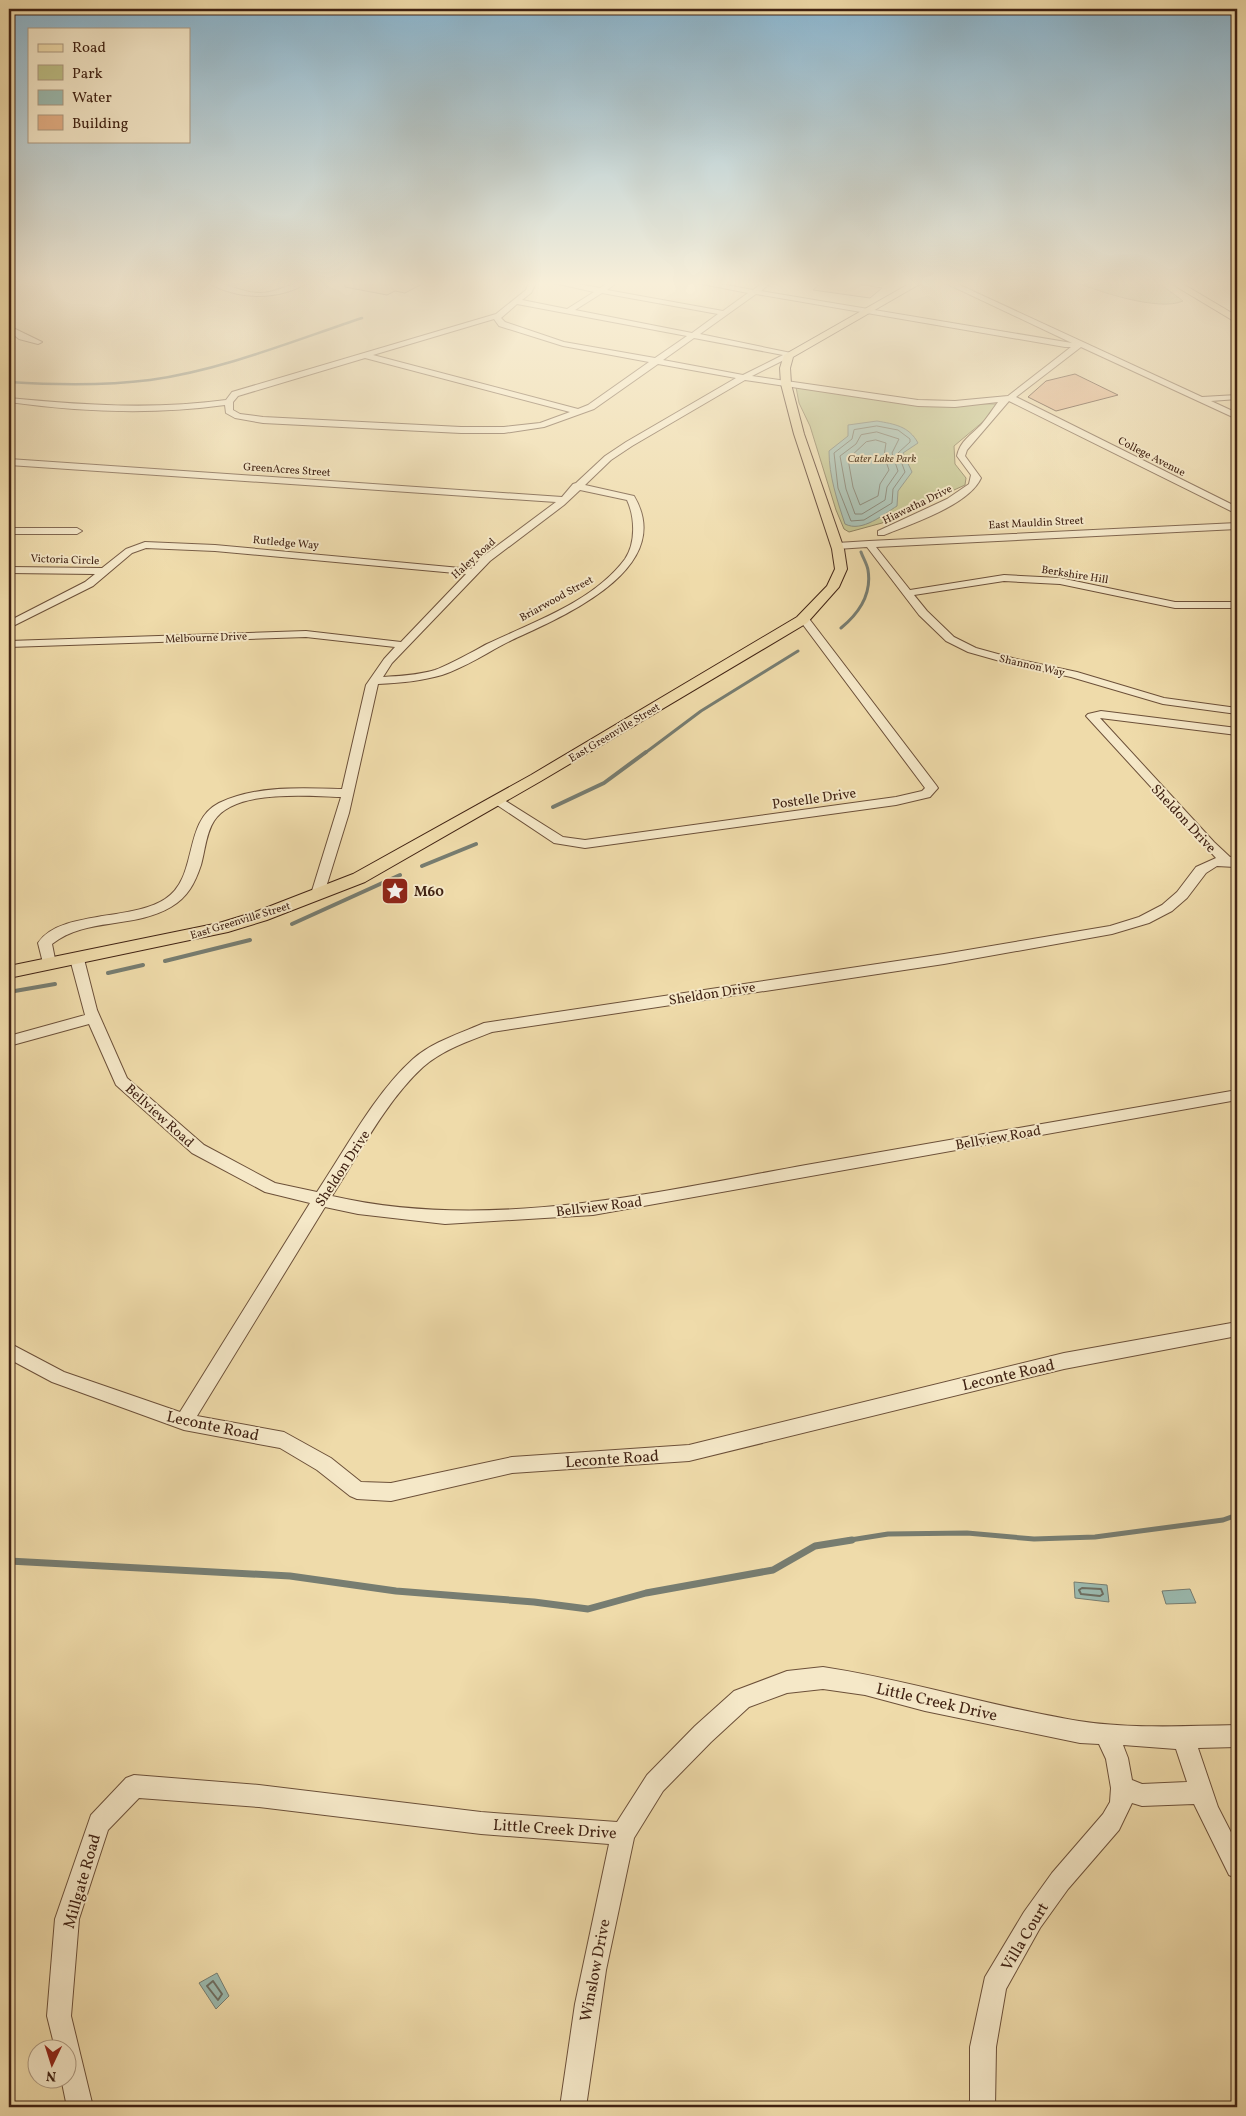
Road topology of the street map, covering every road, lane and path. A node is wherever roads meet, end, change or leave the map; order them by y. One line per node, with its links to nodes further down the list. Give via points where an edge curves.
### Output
1 (284, 380): 14 (street, via 235,394)
2 (456, 380): 15 (street)
3 (630, 380): 15 (street)
4 (739, 380): 18 (street, Haley Road, via 629,444)
5 (760, 380): 9 (street, College Avenue)
6 (786, 380): 9 (main road, East Greenville Street)
7 (1032, 380): 11 (street, Hiawatha Drive)
8 (1155, 380): 13 (street)
9 (786, 384): 11 (street, College Avenue, via 918,403 955,404); 26 (main road, East Greenville Street, via 799,434)
10 (1237, 397): 13 (street)
11 (1006, 399): 20 (street, College Avenue, via 1036,409); 24 (street, Hiawatha Drive, via 962,449 961,456 976,477 970,489 954,500)
12 (9, 400): 14 (street, via 140,408 208,406)
13 (1200, 400): 16 (street)
14 (229, 402): 15 (street, via 229,411 250,418 461,430 504,430 541,425)
15 (580, 412)
16 (1237, 416)
17 (9, 462): 19 (street, GreenAcres Street)
18 (576, 486): 19 (street, Haley Road); 36 (street, Briarwood Street, via 631,498 636,507 636,548 607,583 568,608 441,671 400,680)
19 (563, 500): 29 (street, Haley Road, via 486,559)
20 (1237, 512)
21 (1237, 526): 25 (street, East Mauldin Street)
22 (9, 531): 23 (street)
23 (77, 532)
24 (882, 533)
25 (869, 544): 26 (street, East Mauldin Street); 30 (street, Shannon Way)
26 (837, 546): 32 (main road, East Greenville Street, via 841,569 833,587)
27 (9, 570): 28 (street, Victoria Circle)
28 (104, 571): 29 (street, Rutledge Way, via 128,551 145,545 168,544); 33 (street, Victoria Circle, via 89,584)
29 (474, 572): 35 (street, Haley Road)
30 (909, 593): 31 (street, Berkshire Hill, via 1004,578 1060,581 1175,606); 37 (street, Shannon Way, via 923,613 950,640 972,650 1073,674 1163,701)
31 (1237, 605)
32 (804, 618): 40 (main road, East Greenville Street); 40 (street, Postelle Drive, via 932,788 926,794 896,801 585,844 559,840)
33 (9, 625)
34 (9, 644): 35 (street, Melbourne Drive, via 290,634)
35 (402, 645): 36 (street, Haley Road)
36 (375, 681): 39 (street, Haley Road)
37 (1237, 711)
38 (1237, 731): 41 (street, Sheldon Drive, via 1100,714 1093,718)
39 (348, 793): 43 (street, Haley Road); 45 (street, via 252,795 220,808 209,819 184,893 144,915 69,928 52,936 45,943)
40 (497, 801): 43 (main road, East Greenville Street, via 359,878)
41 (1231, 860): 42 (street); 50 (street, Sheldon Drive, via 1214,862 1201,870 1182,895 1167,908 1144,920 1112,930 944,959 489,1027 453,1042 419,1062 393,1090)
42 (1237, 870)
43 (318, 894): 44 (main road, East Greenville Street, via 222,928)
44 (76, 959): 45 (main road, East Greenville Street); 47 (street, Bellview Road)
45 (49, 964): 46 (main road, East Greenville Street)
46 (9, 972)
47 (94, 1018): 48 (street); 50 (street, Bellview Road, via 121,1080 198,1149 272,1188)
48 (9, 1041)
49 (1237, 1095): 50 (street, Bellview Road, via 593,1209 445,1218 358,1208)
50 (322, 1199): 53 (street, Sheldon Drive)
51 (1237, 1329): 53 (street, Leconte Road, via 1064,1361 689,1453 512,1465 391,1492 357,1490 324,1464 284,1440)
52 (9, 1350): 53 (street, Leconte Road, via 58,1377)
53 (184, 1422)
54 (1106, 1735): 56 (street, Little Creek Drive); 58 (street, Villa Court, via 1117,1758); 60 (street, Little Creek Drive, via 925,1700 864,1684 823,1678 787,1682 742,1699 703,1734 655,1783)
55 (1237, 1736): 56 (street, Little Creek Drive)
56 (1183, 1738): 59 (street)
57 (134, 1786): 60 (street, Little Creek Drive, via 259,1796 481,1823); 62 (street, Millgate Road, via 99,1822 67,1920 59,2016)
58 (1122, 1788): 59 (street, via 1142,1795); 66 (street, Villa Court, via 1121,1804 1111,1822 1060,1880 1037,1912 994,1986 983,2048)
59 (1201, 1792): 61 (street)
60 (623, 1834): 65 (street, Winslow Drive, via 581,2034)
61 (1237, 1867)
62 (64, 2038)
63 (76, 2088): 64 (street)
64 (80, 2107)
65 (573, 2107)
66 (983, 2107)

